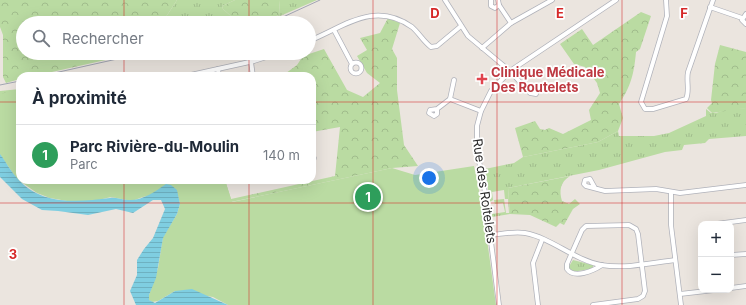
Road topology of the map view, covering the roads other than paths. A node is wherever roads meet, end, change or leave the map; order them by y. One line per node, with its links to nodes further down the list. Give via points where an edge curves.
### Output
1 (445, 0): 13 (street)
2 (491, 0): 8 (street, via 492,7 497,8)
3 (498, 0): 8 (street)
4 (552, 0): 11 (street)
5 (616, 0): 21 (street, Rue des Roitelets)
6 (666, 0): 9 (street, via 667,16 641,102 645,109 686,99 688,72)
7 (712, 0): 9 (street)
8 (499, 5): 11 (street)
9 (710, 7): 10 (street)
10 (744, 16): 12 (street, via 743,21)
11 (511, 23): 16 (street)
12 (746, 24)
13 (461, 26): 14 (street, via 437,46 431,47 411,26 382,14 356,17); 16 (street)
14 (334, 30): 15 (street); 19 (street)
15 (316, 38)
16 (482, 48): 21 (street)
17 (257, 60): 18 (street)
18 (251, 62): 20 (street); 24 (street)
19 (352, 64)
20 (218, 69): 22 (street); 23 (street)
21 (510, 71): 26 (street, via 530,94); 29 (street, Rue des Roitelets, via 490,90)
22 (204, 72)
23 (218, 72)
24 (252, 72)
25 (454, 80): 27 (street)
26 (536, 94)
27 (450, 99): 28 (street); 29 (street)
28 (437, 109)
29 (481, 111): 35 (street, Rue des Roitelets, via 477,126 477,151)
30 (746, 185): 32 (street)
31 (596, 188): 32 (street, via 608,192 656,188)
32 (671, 192): 40 (street, via 670,215)
33 (746, 220): 34 (street)
34 (734, 222)
35 (491, 235): 36 (street, via 521,232); 47 (street, Rue des Roitelets)
36 (542, 240): 37 (street); 48 (street, via 533,263)
37 (570, 254): 41 (street, via 586,226 629,225 637,231); 42 (street); 42 (street, via 566,267 571,274 591,271)
38 (746, 254): 39 (street)
39 (734, 255)
40 (675, 260): 41 (street); 46 (street)
41 (641, 264): 42 (street); 49 (street, via 645,291 641,298)
42 (602, 265)
43 (746, 286): 44 (street)
44 (734, 288)
45 (698, 292): 46 (street)
46 (680, 294): 50 (street)
47 (499, 305)
48 (538, 305)
49 (593, 305)
50 (681, 305)

